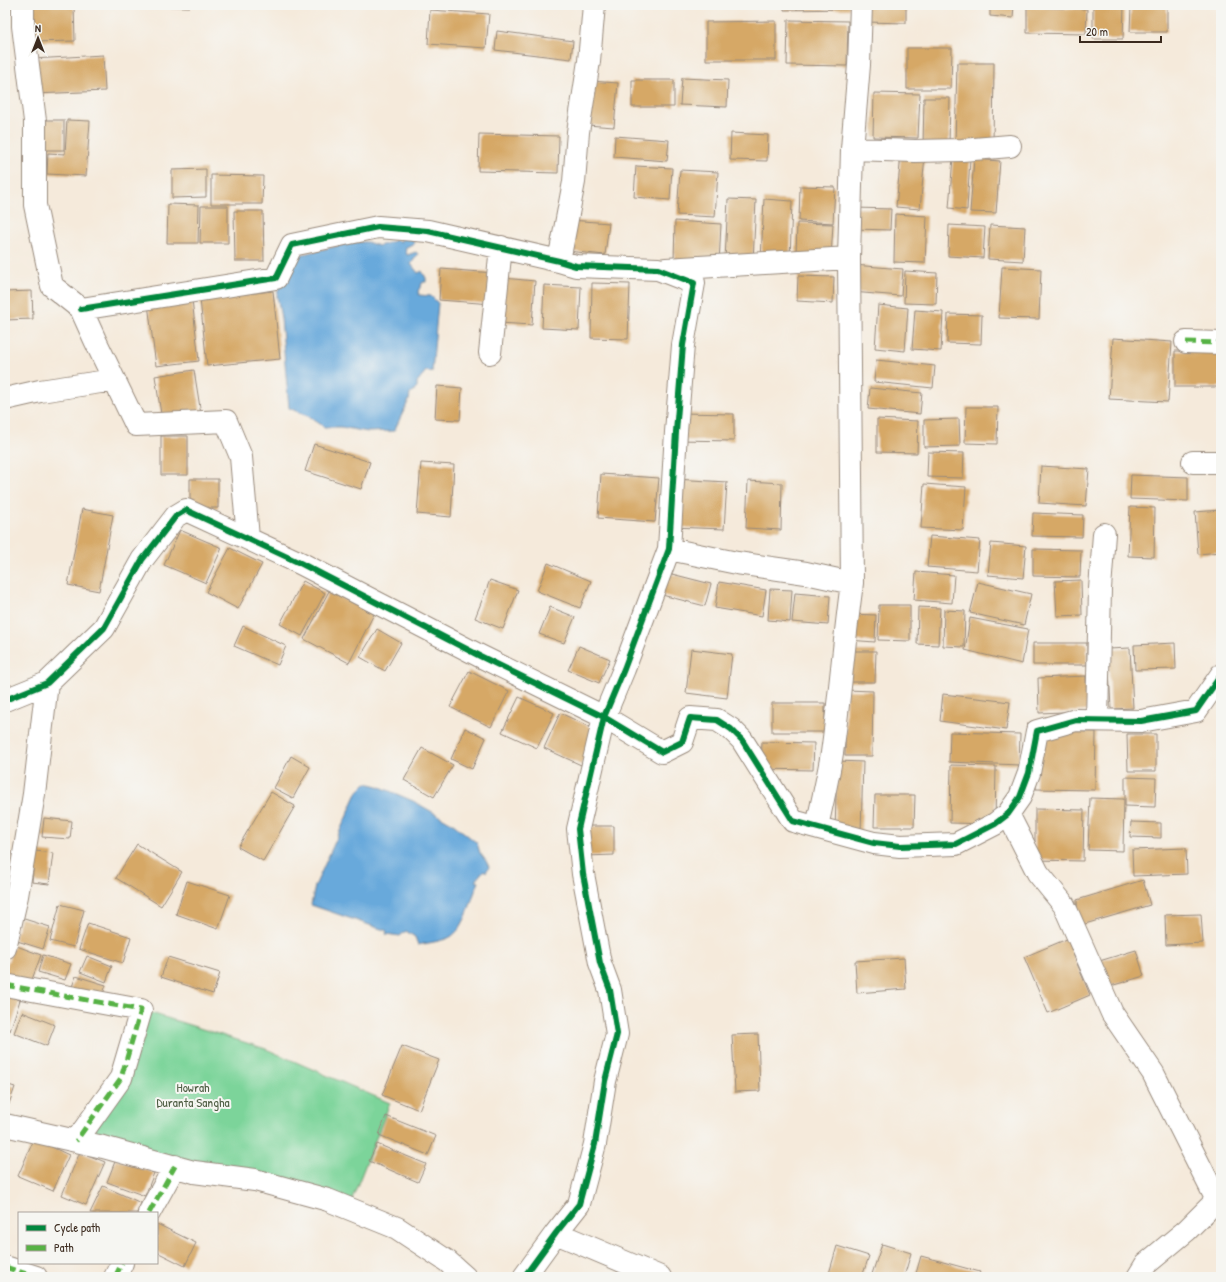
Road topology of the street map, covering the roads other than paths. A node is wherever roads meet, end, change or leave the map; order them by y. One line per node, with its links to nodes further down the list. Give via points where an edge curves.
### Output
1 (23, 5): 10 (street, via 23,26 36,121 36,205 52,286)
2 (594, 5): 8 (street, via 574,182)
3 (861, 5): 5 (street)
4 (1010, 146): 5 (street, via 962,150)
5 (852, 149): 7 (street)
6 (502, 248): 8 (street); 10 (street, via 428,231 378,227 292,245 276,278); 13 (street)
7 (849, 258): 9 (street); 21 (street)
8 (559, 260): 9 (street, via 576,266)
9 (658, 269): 20 (street, via 694,282 683,345)
10 (81, 309): 14 (street)
11 (1186, 342): 12 (street)
12 (1221, 343)
13 (490, 353)
14 (114, 380): 15 (street); 19 (street, via 136,425 226,421 241,457)
15 (5, 399)
16 (1193, 462): 17 (street)
17 (1221, 462)
18 (1104, 534): 26 (street)
19 (248, 538): 23 (street, via 186,510 176,516 142,560 104,628); 25 (street)
20 (669, 549): 21 (street); 25 (street)
21 (852, 583): 28 (street, via 844,634 832,754)
22 (1221, 675): 26 (street, via 1196,711 1141,721)
23 (47, 683): 24 (street); 29 (street, via 34,794 17,896)
24 (5, 700)
25 (604, 717): 28 (street, via 662,752 682,742 690,718 717,720 742,740 793,821); 36 (street, via 578,829 583,874 600,963 610,990 616,1034 595,1144 579,1204)
26 (1097, 720): 27 (street, via 1076,720 1037,731 1029,773 1020,797)
27 (1008, 814): 28 (street, via 995,824 956,844 900,846 874,843); 34 (street, via 1038,873 1064,905 1112,1013 1153,1073)
28 (817, 827)
29 (5, 948)
30 (5, 985): 32 (street, via 141,1010 121,1078)
31 (5, 1124): 32 (street)
32 (76, 1141): 33 (street)
33 (175, 1166): 35 (street); 41 (street, via 194,1172 255,1180 328,1200 397,1228 447,1261)
34 (1219, 1198): 44 (street, via 1187,1230 1146,1264)
35 (150, 1212)
36 (556, 1233): 42 (street); 43 (street)
37 (122, 1264): 40 (street)
38 (5, 1267): 39 (street)
39 (36, 1277)
40 (115, 1277)
41 (465, 1277)
42 (524, 1277)
43 (660, 1277)
44 (1138, 1277)

